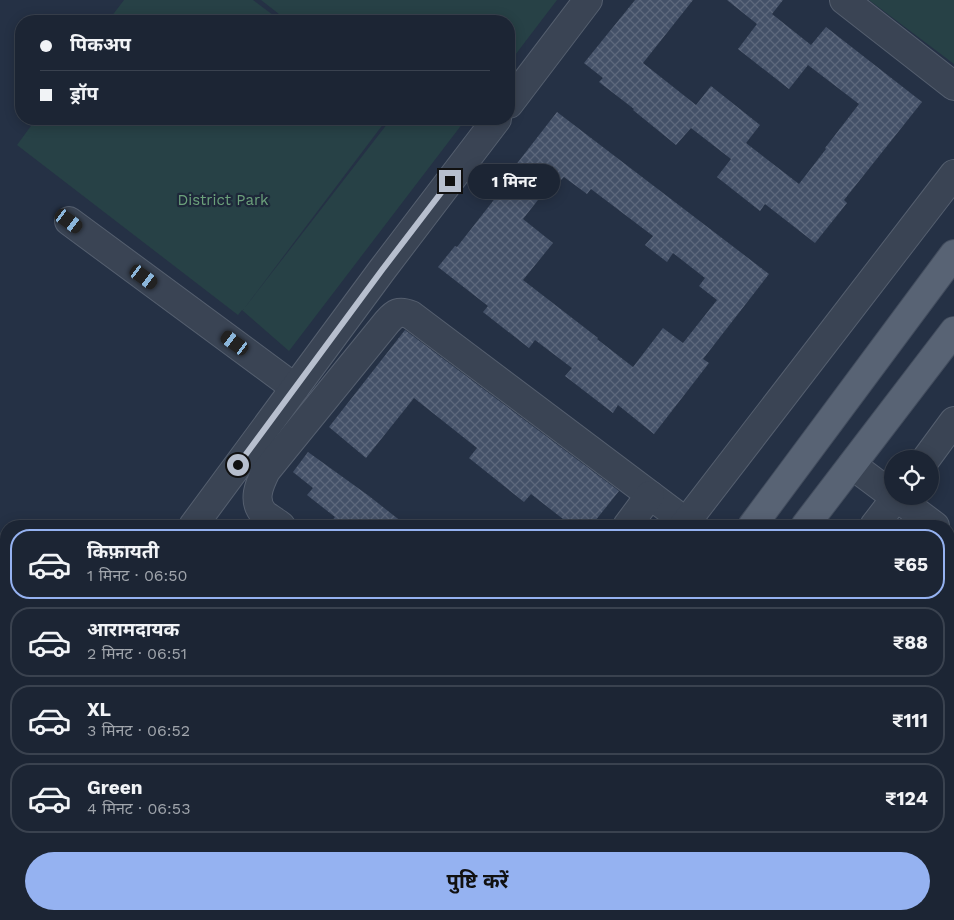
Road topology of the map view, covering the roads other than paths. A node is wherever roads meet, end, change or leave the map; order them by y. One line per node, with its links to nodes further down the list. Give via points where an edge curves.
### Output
1 (588, 0): 4 (street)
2 (844, 0): 3 (street)
3 (954, 86)
4 (515, 96)
5 (492, 125): 10 (street)
6 (954, 174): 22 (street)
7 (69, 221): 10 (street)
8 (954, 254): 23 (main road)
9 (954, 332): 13 (main road)
10 (295, 388): 18 (street)
11 (954, 421): 12 (street)
12 (933, 450)
13 (852, 465): 14 (street); 24 (main road)
14 (884, 488)
15 (650, 495): 19 (street, via 404,312 394,314 386,322 266,471 257,492 258,505); 20 (street); 21 (street)
16 (889, 505): 25 (street)
17 (907, 505): 26 (street)
18 (197, 520)
19 (272, 520)
20 (631, 520)
21 (680, 520)
22 (688, 520)
23 (756, 520)
24 (810, 520)
25 (878, 520)
26 (926, 520)

